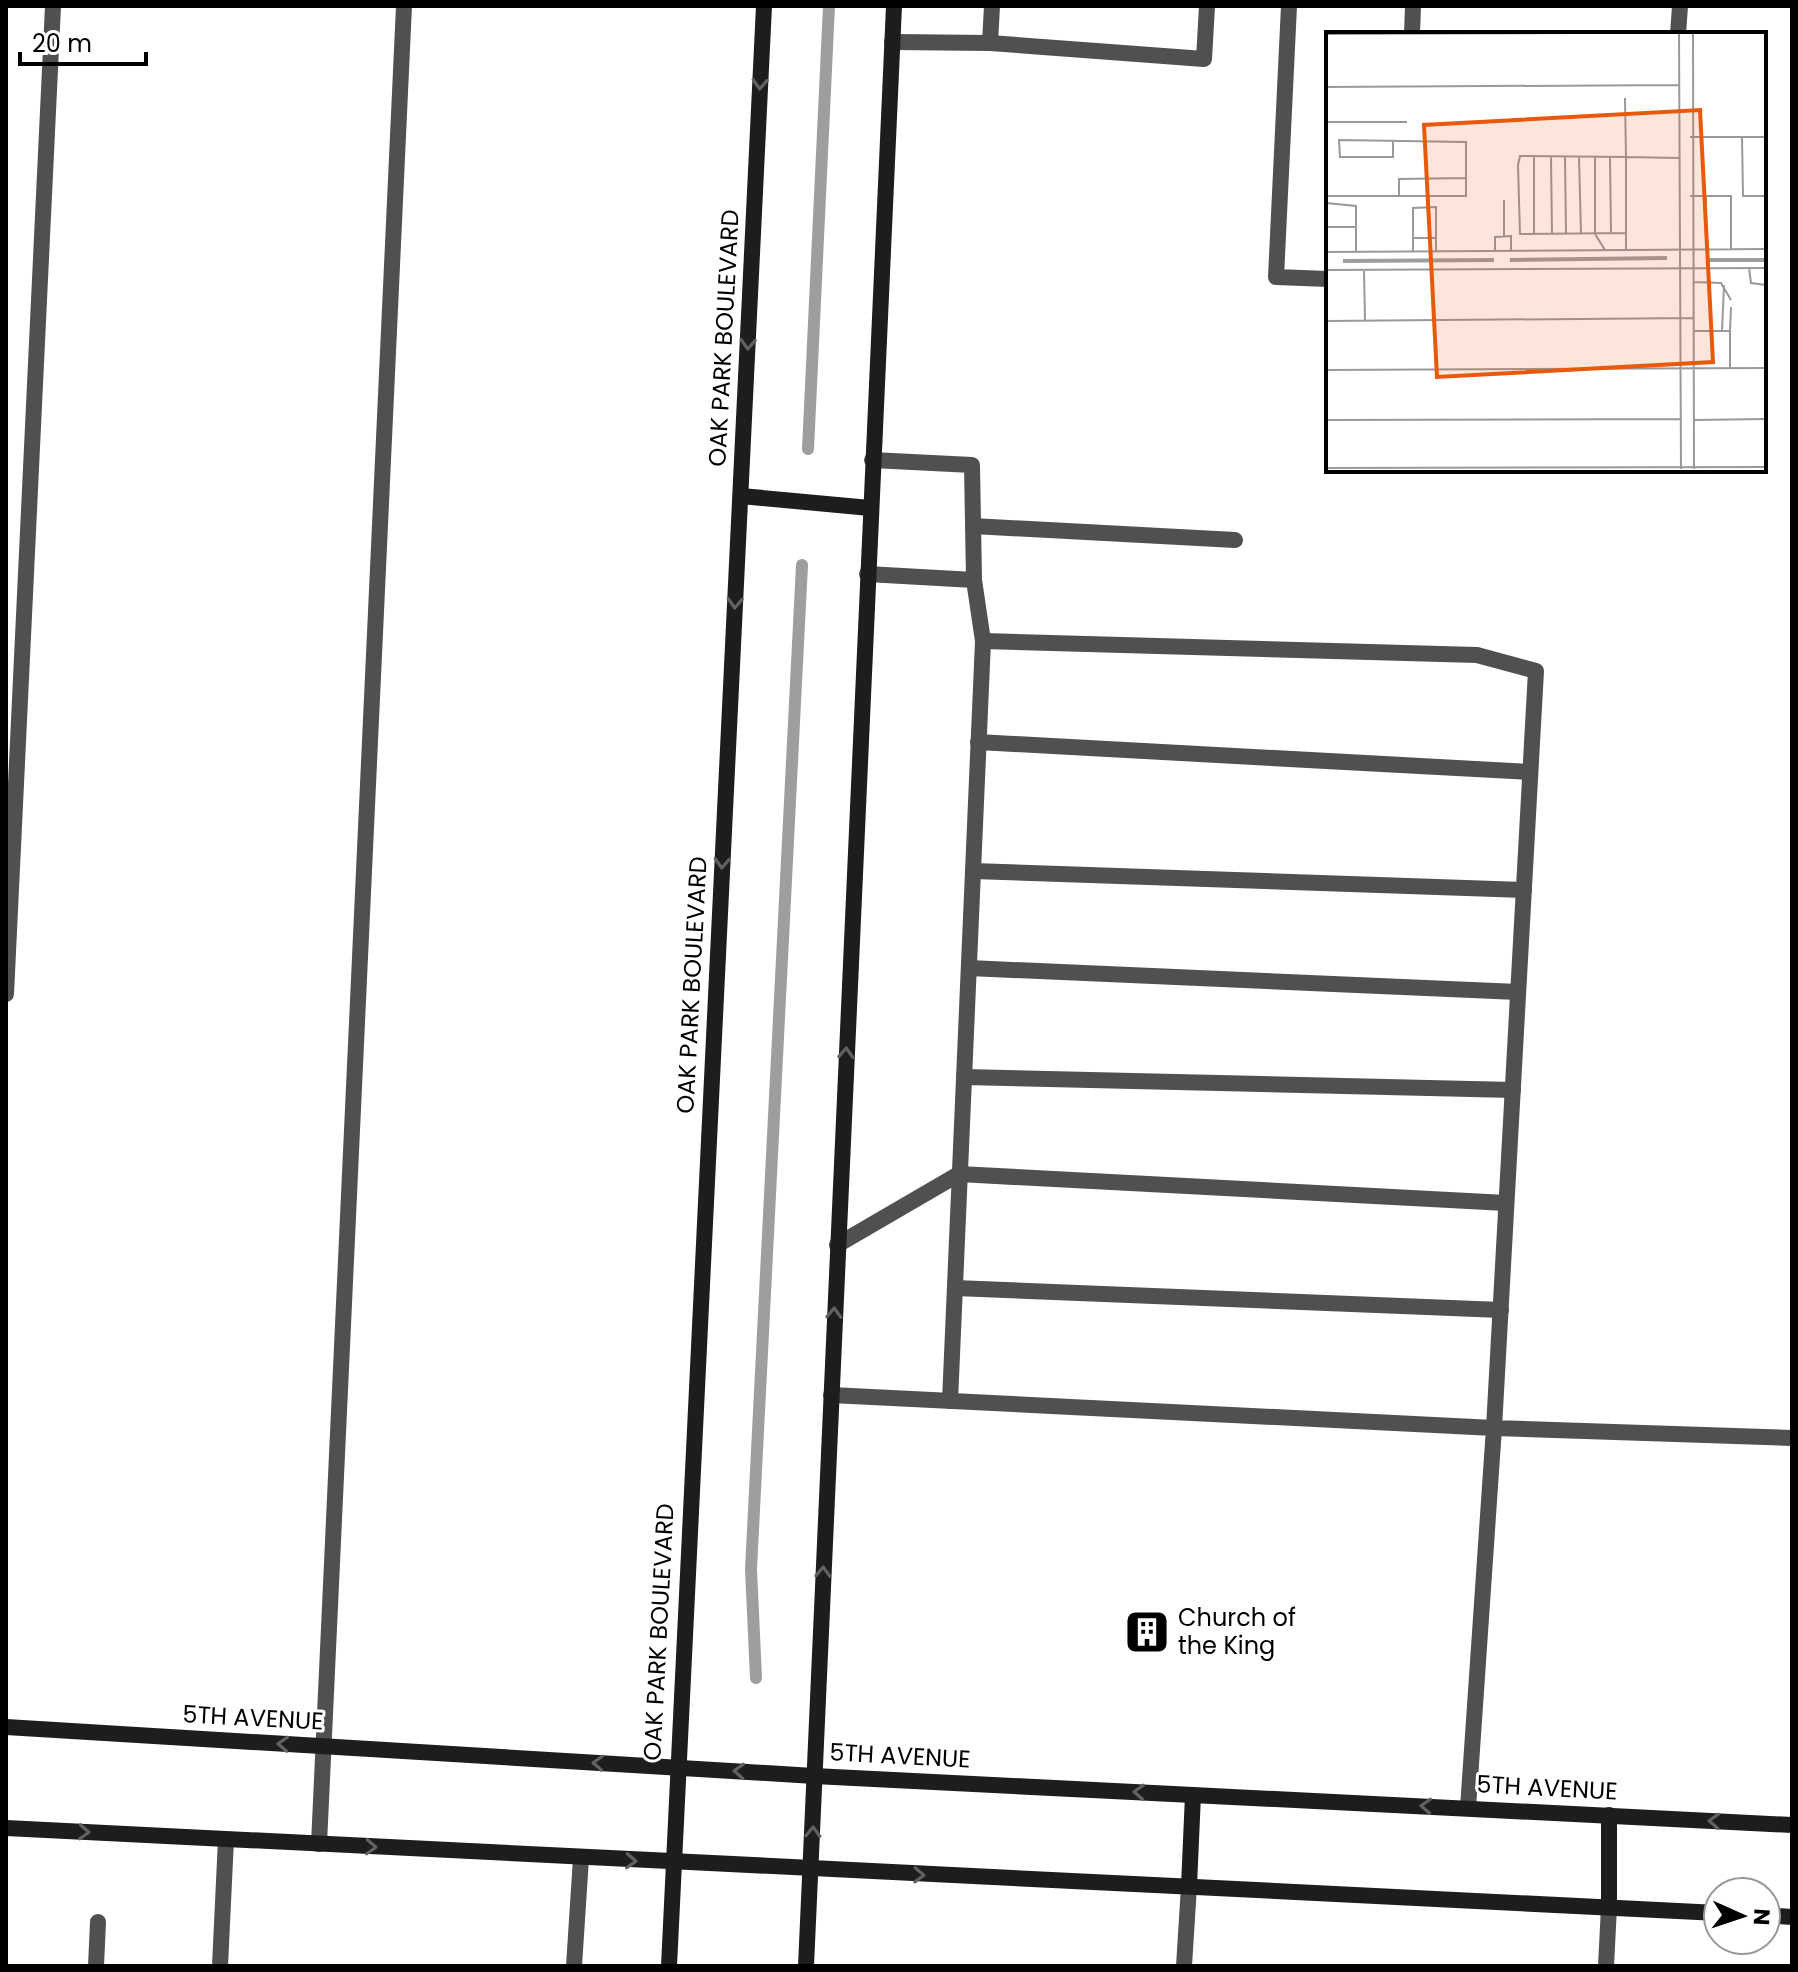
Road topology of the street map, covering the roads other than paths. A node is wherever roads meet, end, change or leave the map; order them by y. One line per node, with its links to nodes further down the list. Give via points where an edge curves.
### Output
1 (53, 6): 29 (street)
2 (404, 6): 42 (street)
3 (764, 6): 16 (street, OAK PARK BOULEVARD, one-way to 16)
4 (894, 6): 12 (street)
5 (992, 6): 13 (street)
6 (1207, 6): 13 (street, via 1204,59)
7 (1289, 6): 14 (street, via 1276,277)
8 (1413, 6): 10 (street)
9 (1680, 6): 11 (street)
10 (1412, 32)
11 (1678, 32)
12 (892, 42): 13 (street); 15 (street)
13 (990, 43)
14 (1326, 279)
15 (872, 460): 17 (street); 18 (street, via 972,465)
16 (741, 496): 17 (street); 43 (street, OAK PARK BOULEVARD, one-way to 43)
17 (870, 508): 20 (street)
18 (973, 526): 19 (street); 21 (street)
19 (1235, 540)
20 (867, 574): 21 (street); 34 (street, one-way to 20)
21 (974, 580): 22 (street)
22 (983, 641): 23 (street); 24 (street, via 1477,655 1536,671)
23 (978, 742): 24 (street); 25 (street)
24 (1530, 772): 26 (street)
25 (973, 871): 26 (street); 27 (street)
26 (1524, 890): 28 (street)
27 (969, 968): 28 (street); 30 (street)
28 (1518, 992): 31 (street)
29 (6, 994)
30 (964, 1077): 31 (street); 32 (street)
31 (1513, 1090): 33 (street)
32 (959, 1174): 33 (street); 34 (street); 35 (street)
33 (1506, 1203): 36 (street)
34 (837, 1245): 37 (street, one-way to 34)
35 (955, 1288): 36 (street); 38 (street)
36 (1501, 1310): 39 (street)
37 (831, 1395): 38 (street); 44 (street, one-way to 37)
38 (950, 1401): 39 (street)
39 (1494, 1428): 40 (street); 46 (street)
40 (1792, 1438)
41 (6, 1727): 42 (street, 5TH AVENUE, one-way to 41)
42 (322, 1746): 43 (street, 5TH AVENUE, one-way to 42); 51 (street)
43 (676, 1768): 44 (street, 5TH AVENUE, one-way to 43); 53 (street, OAK PARK BOULEVARD)
44 (814, 1776): 45 (street, 5TH AVENUE, one-way to 44); 54 (street, one-way to 44)
45 (1193, 1795): 46 (street, 5TH AVENUE, one-way to 45); 55 (street)
46 (1468, 1808): 47 (street, 5TH AVENUE)
47 (1609, 1815): 48 (street, 5TH AVENUE, one-way to 47); 56 (street)
48 (1792, 1825)
49 (6, 1828): 50 (street, one-way to 50)
50 (226, 1839): 51 (street); 60 (street)
51 (319, 1844): 52 (street, one-way to 52)
52 (581, 1858): 53 (street, one-way to 53); 61 (street)
53 (674, 1863): 54 (street); 62 (street, OAK PARK BOULEVARD)
54 (811, 1870): 55 (street, one-way to 55); 63 (street)
55 (1189, 1886): 56 (street); 64 (street)
56 (1609, 1907): 57 (street); 65 (street)
57 (1702, 1912)
58 (98, 1922): 59 (street)
59 (96, 1966)
60 (220, 1966)
61 (574, 1966)
62 (669, 1966)
63 (806, 1966)
64 (1184, 1966)
65 (1606, 1966)

